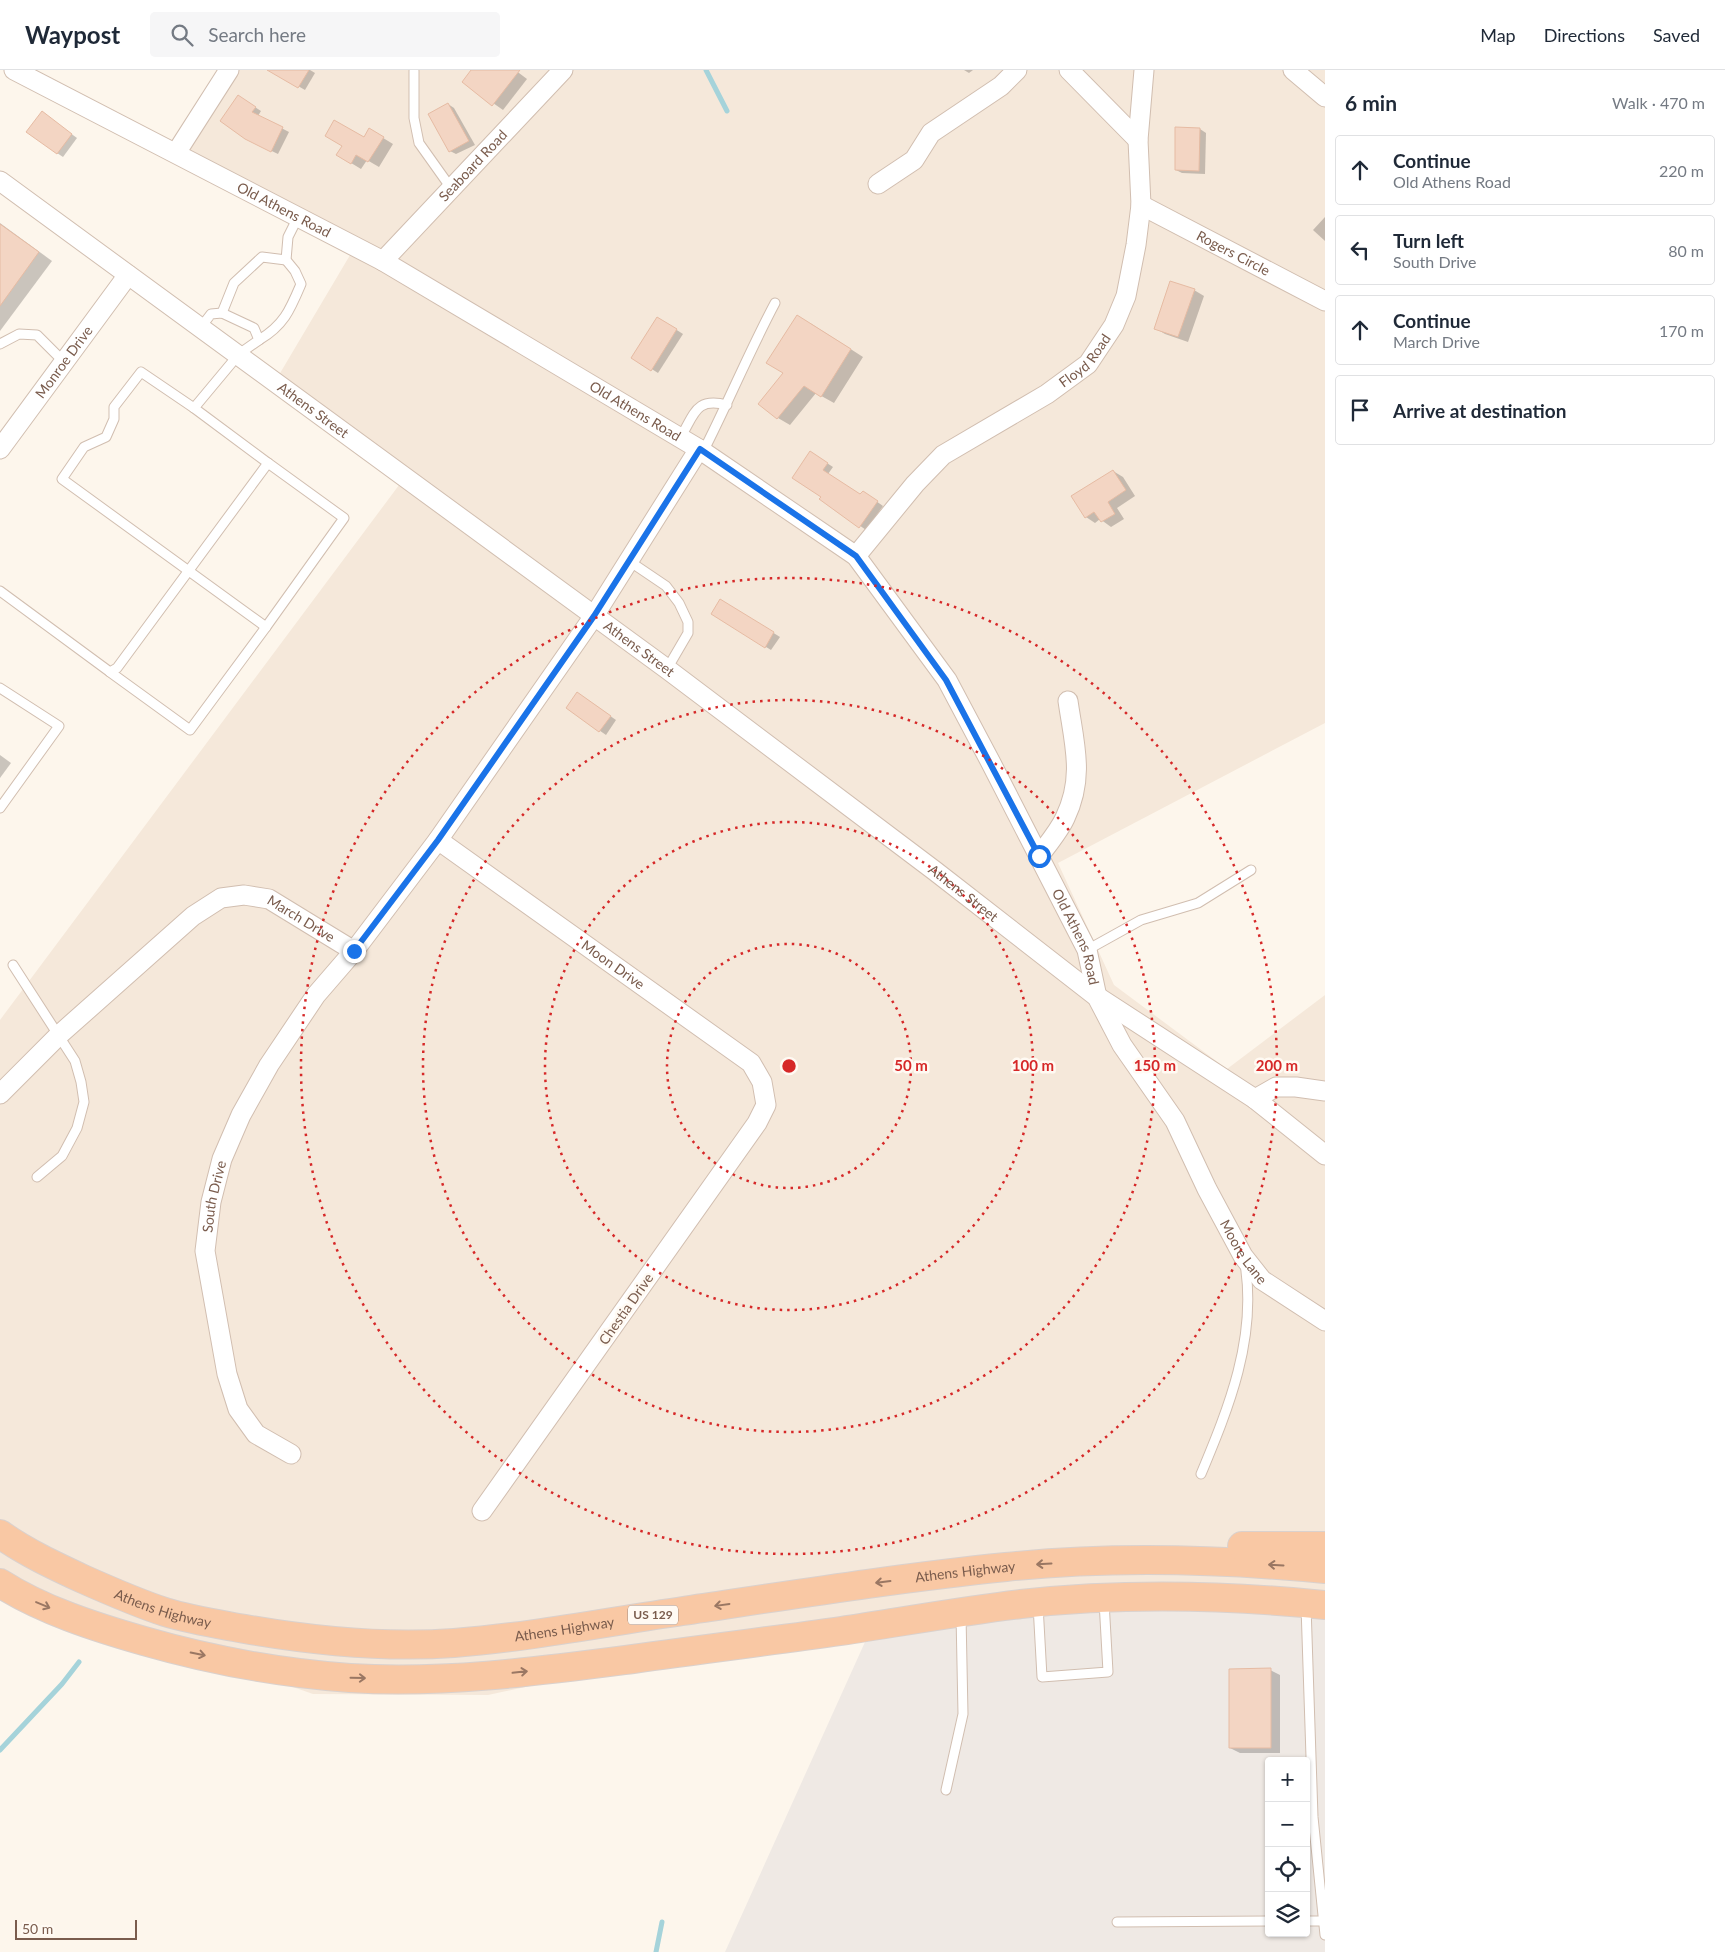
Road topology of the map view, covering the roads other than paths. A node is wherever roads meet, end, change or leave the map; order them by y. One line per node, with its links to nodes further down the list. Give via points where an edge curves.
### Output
1 (229, 70): 11 (street)
2 (563, 70): 14 (street, Seaboard Road)
3 (1017, 70): 13 (street, via 1001,86 931,133 914,160)
4 (1069, 70): 10 (street)
5 (1144, 70): 10 (street, Floyd Road)
6 (1293, 70): 9 (street)
7 (20, 71): 11 (street, Old Athens Road)
8 (414, 71): 14 (lane, via 414,118 419,143)
9 (1325, 97)
10 (1138, 140): 15 (street, Floyd Road)
11 (176, 153): 16 (street, Old Athens Road)
12 (0, 181): 19 (street, Athens Street)
13 (878, 184)
14 (451, 188): 18 (street, Seaboard Road)
15 (1142, 205): 20 (street, Rogers Circle); 34 (street, Floyd Road, via 1126,296 1114,325 1088,364 1047,394 943,455)
16 (298, 217): 17 (lane, via 288,236); 18 (street, Old Athens Road)
17 (286, 260): 22 (lane, via 262,256 234,283); 24 (lane, via 301,284 287,315 273,332)
18 (383, 261): 30 (street, Old Athens Road)
19 (128, 275): 23 (street, Athens Street); 27 (street, Monroe Drive)
20 (1325, 301)
21 (775, 303): 28 (lane, via 751,348)
22 (222, 313): 23 (lane, via 211,314); 24 (lane, via 254,328)
23 (201, 327): 26 (street, Athens Street)
24 (259, 340): 26 (lane)
25 (0, 344): 27 (lane, via 20,334 37,335)
26 (239, 354): 29 (lane); 38 (street, Athens Street)
27 (64, 362): 31 (street, Monroe Drive)
28 (727, 405): 30 (lane, via 712,402 700,406); 32 (lane)
29 (194, 408): 33 (lane); 36 (lane, via 141,372 114,407 114,419 106,437 84,448 62,479)
30 (680, 438): 32 (street, Old Athens Road)
31 (0, 449)
32 (701, 451): 34 (street, Old Athens Road); 35 (street)
33 (268, 463): 36 (lane); 39 (lane, via 344,518)
34 (856, 556): 46 (street, Old Athens Road, via 946,680)
35 (629, 561): 38 (street); 40 (lane, via 666,586 688,622 688,633)
36 (190, 570): 39 (lane); 41 (lane, via 117,668)
37 (0, 591): 41 (lane)
38 (594, 616): 40 (street, Athens Street); 45 (street)
39 (266, 626): 41 (lane, via 190,730)
40 (667, 669): 51 (street, Athens Street)
41 (110, 672)
42 (0, 688): 44 (lane, via 59,726)
43 (1068, 701): 46 (street, via 1078,770 1076,790 1065,819)
44 (0, 808)
45 (438, 840): 49 (street); 56 (street, Moon Drive, via 751,1063 762,1082)
46 (1039, 856): 48 (street, Old Athens Road)
47 (1251, 870): 48 (lane, via 1198,903 1141,920)
48 (1087, 950): 51 (street, Old Athens Road)
49 (354, 951): 52 (street, March Drive, via 269,899 244,895 221,898 193,916); 62 (street, South Drive, via 316,995 241,1114 222,1159 211,1202 205,1251 227,1374 238,1409 256,1434)
50 (13, 965): 52 (lane)
51 (1097, 997): 55 (street); 58 (street, Athens Street, via 1122,1045 1175,1121)
52 (59, 1036): 54 (street, March Drive); 59 (lane, via 75,1061 84,1102 62,1156)
53 (1325, 1091): 55 (street, via 1276,1088)
54 (0, 1094)
55 (1256, 1099): 57 (street)
56 (766, 1105): 64 (street, Chestia Drive, via 757,1124)
57 (1325, 1156)
58 (1192, 1158): 60 (street, Moore Lane)
59 (37, 1177)
60 (1243, 1256): 61 (street, Moore Lane, via 1262,1280); 63 (lane, via 1248,1284 1247,1327 1236,1384)
61 (1325, 1321)
62 (291, 1454)
63 (1201, 1474)
64 (482, 1511)
65 (0, 1534): 67 (highway, Athens Highway / US 129, one-way to 65, via 1009,1567 833,1588 454,1643 394,1644 278,1635 167,1613 61,1569)
66 (1325, 1546): 67 (highway, via 1150,1546)
67 (1086, 1562): 68 (highway, Athens Highway / US 129, one-way to 67, via 1154,1560)
68 (1325, 1569)
69 (0, 1583): 73 (highway, one-way to 73, via 15,1593 94,1627 175,1650 265,1668 350,1678 432,1679 573,1666)
70 (1104, 1598): 71 (highway); 71 (lane, via 1108,1672 1042,1676); 72 (highway, via 1161,1596)
71 (1038, 1603): 73 (highway)
72 (1316, 1604): 77 (lane, via 1313,1816)
73 (960, 1612): 74 (lane, via 963,1714)
74 (946, 1790)
75 (1265, 1921): 78 (lane)
76 (1310, 1921): 77 (lane)
77 (1324, 1921): 79 (lane)
78 (1117, 1922)
79 (1325, 1935)

